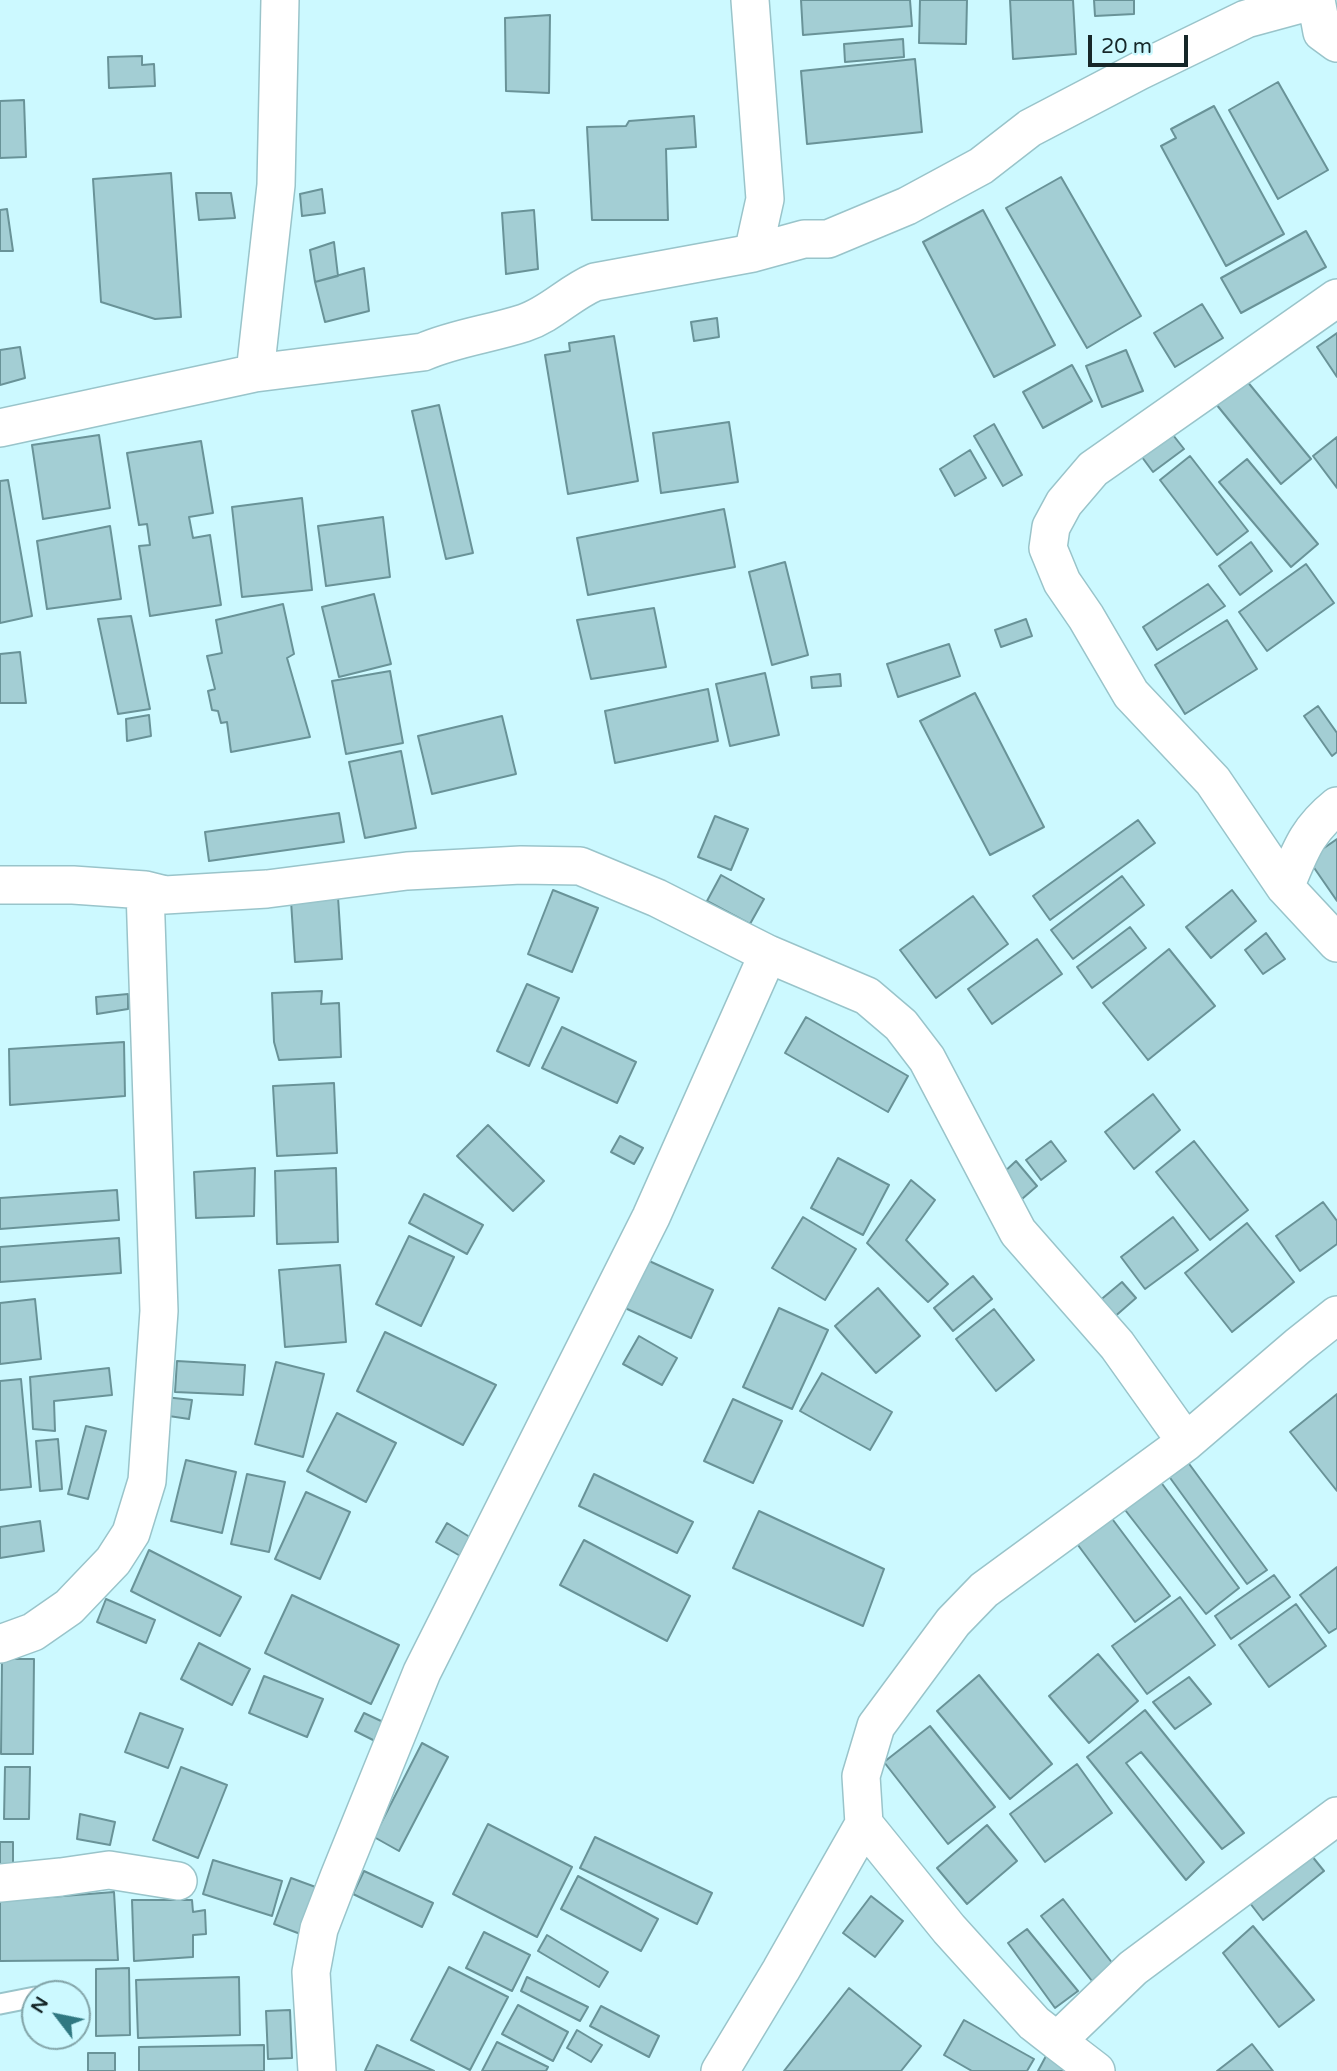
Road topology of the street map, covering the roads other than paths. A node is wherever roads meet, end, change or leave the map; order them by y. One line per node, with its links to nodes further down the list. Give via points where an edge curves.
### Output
1 (280, 0): 6 (street, via 276,185)
2 (750, 0): 4 (street, via 765,199)
3 (1337, 43): 4 (street, via 1322,32 1316,0 1246,19 1030,128 981,166 908,206 828,239 804,239)
4 (753, 253): 6 (street, via 595,282 577,289 552,311 524,323 445,342 423,352)
5 (1337, 298): 10 (street, via 1093,469 1064,503 1051,527 1048,548 1062,582 1131,694 1213,781)
6 (255, 373): 7 (street)
7 (0, 428)
8 (1337, 806): 10 (street, via 1308,835)
9 (0, 884): 11 (street)
10 (1285, 887): 12 (street)
11 (145, 890): 13 (street, via 165,895 199,894 407,871 580,866 657,898); 16 (street, via 159,1311 147,1481 131,1533 113,1562 69,1606 33,1632)
12 (1337, 943)
13 (768, 954): 15 (street, via 867,996 901,1025 927,1059 1018,1232 1117,1345); 24 (street, via 651,1217 422,1672 339,1877 319,1929 311,1972)
14 (1337, 1315): 15 (street)
15 (1186, 1442): 18 (street, via 984,1590 953,1622 876,1726 861,1776)
16 (0, 1644)
17 (1337, 1816): 23 (street, via 1133,1968)
18 (864, 1824): 23 (street, via 949,1929 1034,2024); 25 (street)
19 (178, 1881): 20 (street, via 109,1870)
20 (0, 1883)
21 (21, 2000): 22 (lane)
22 (0, 2004)
23 (1057, 2041): 26 (street)
24 (317, 2071)
25 (720, 2071)
26 (1096, 2071)

